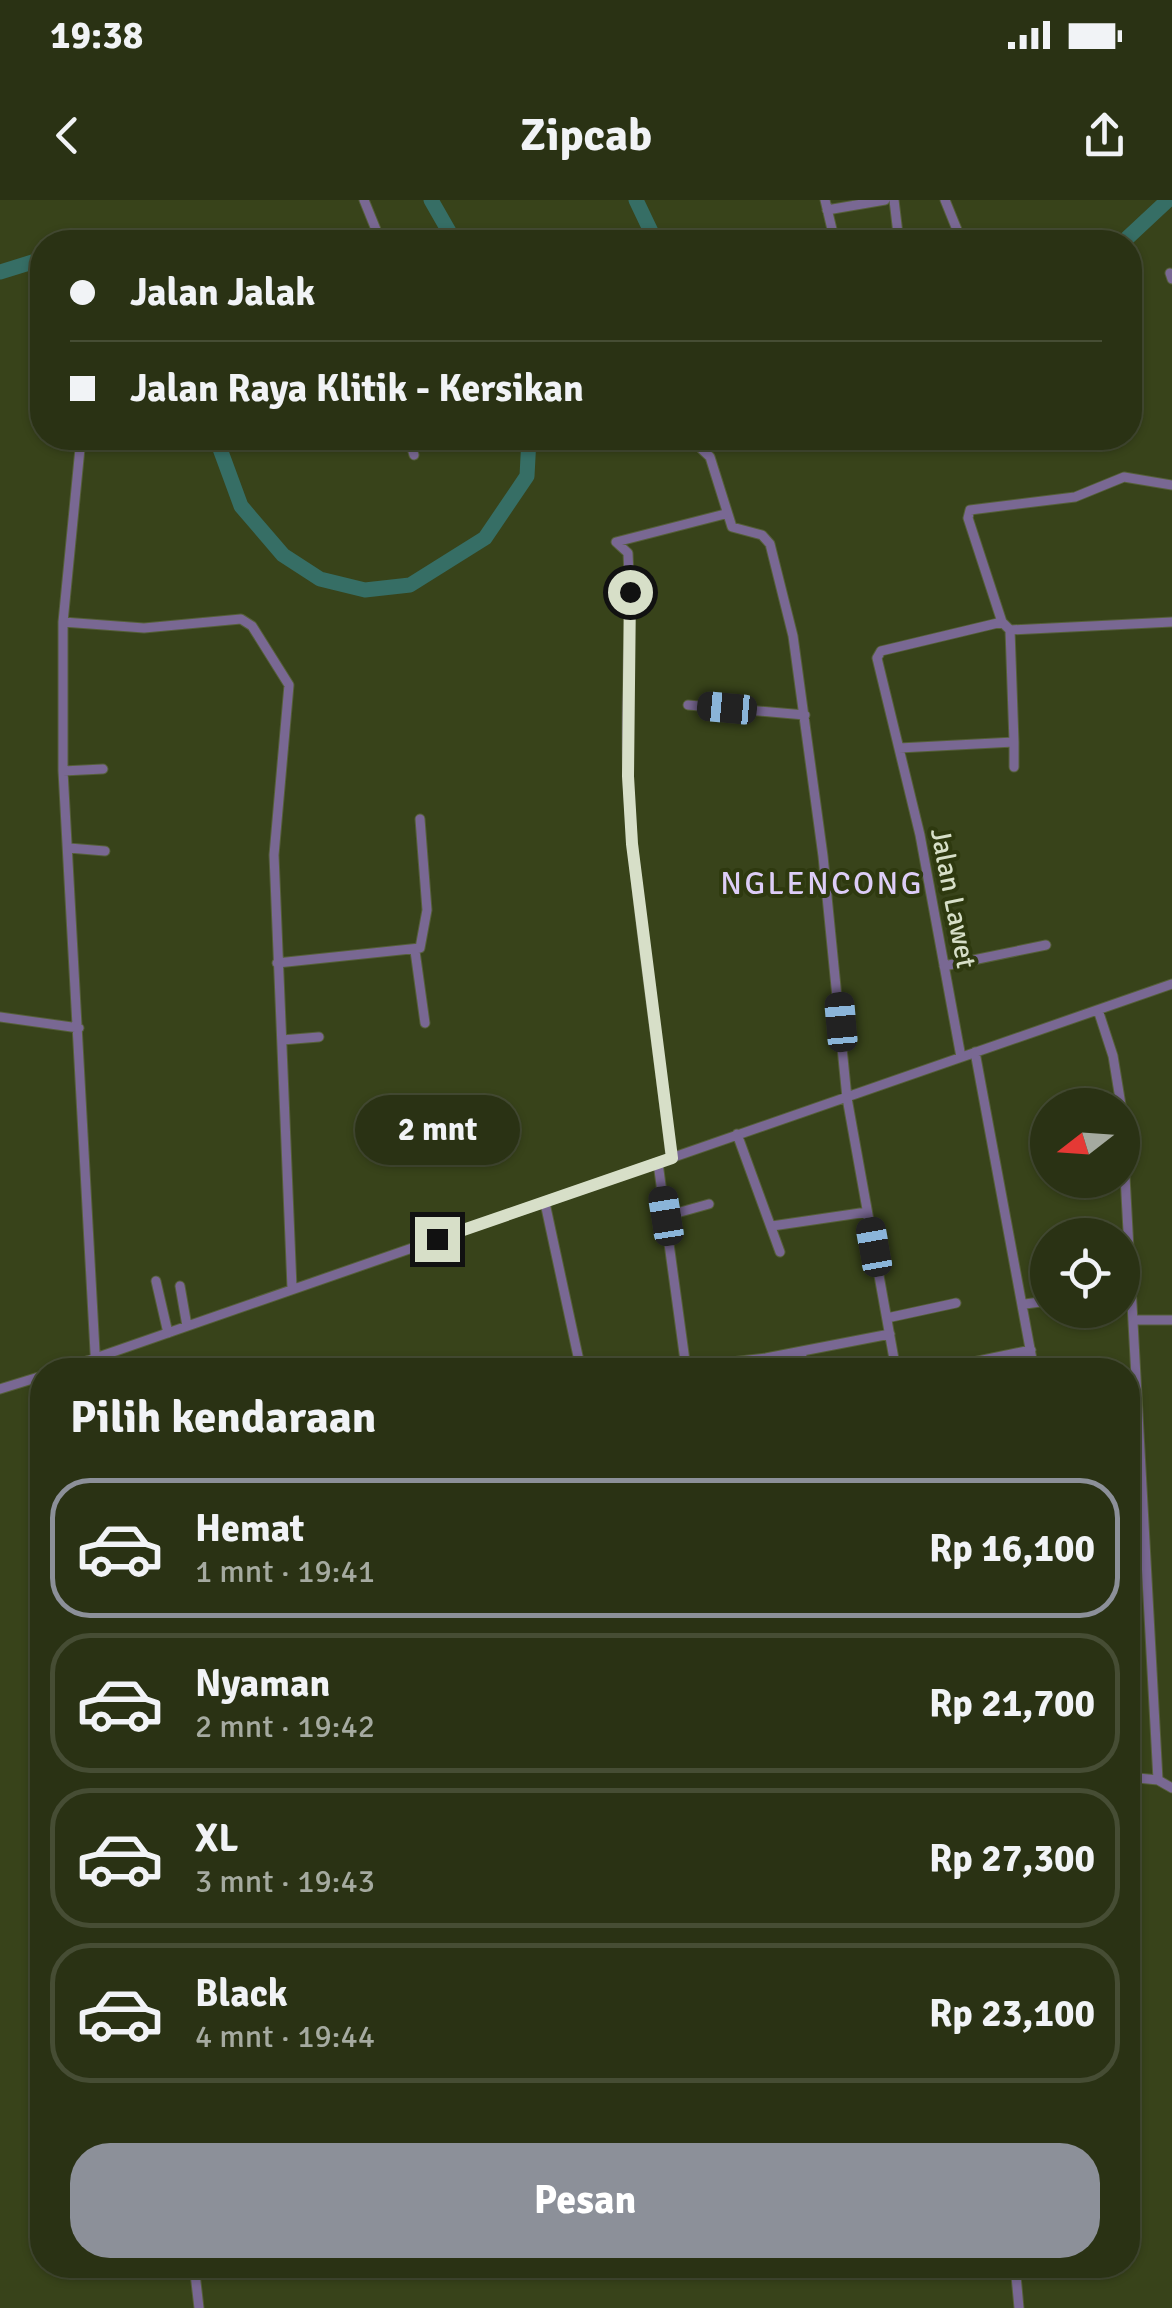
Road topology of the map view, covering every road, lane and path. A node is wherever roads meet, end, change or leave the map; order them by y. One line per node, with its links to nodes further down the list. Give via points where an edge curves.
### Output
1 (364, 200): 6 (street)
2 (884, 200): 5 (street)
3 (894, 200): 8 (street)
4 (945, 200): 9 (street)
5 (826, 205): 7 (street)
6 (376, 230)
7 (833, 230)
8 (897, 230)
9 (957, 230)
10 (80, 450): 16 (street)
11 (413, 450): 13 (street)
12 (703, 450): 15 (street)
13 (414, 455)
14 (1172, 484): 17 (street, via 1124,477 1075,497 970,510)
15 (725, 514): 21 (street, via 732,527 770,544); 46 (street, via 616,542 628,553 632,844)
16 (63, 622): 26 (street); 32 (street, via 144,628 241,619 286,676 290,696 274,855)
17 (1002, 622): 19 (street); 23 (street, Jalan Lawet, via 878,653)
18 (1172, 622): 19 (street)
19 (1010, 630): 22 (street)
20 (688, 705): 21 (street)
21 (805, 715): 44 (street)
22 (1014, 742): 23 (street); 24 (street)
23 (899, 748): 33 (street, Jalan Lawet)
24 (1014, 768)
25 (102, 769): 26 (street)
26 (64, 771): 28 (street)
27 (420, 818): 31 (street, via 428,910 424,940)
28 (69, 848): 29 (street); 38 (street)
29 (106, 850)
30 (1046, 945): 33 (street)
31 (415, 950): 32 (street); 37 (street)
32 (277, 963): 40 (street)
33 (944, 966): 42 (street, Jalan Lawet)
34 (1172, 984): 35 (street)
35 (1098, 1010): 41 (street); 43 (street)
36 (0, 1017): 38 (street)
37 (425, 1022)
38 (79, 1028): 69 (street)
39 (319, 1037): 40 (street)
40 (282, 1040): 56 (street)
41 (975, 1052): 42 (street); 58 (street)
42 (961, 1056): 44 (street)
43 (1119, 1088)
44 (847, 1098): 45 (street); 50 (street)
45 (738, 1134): 46 (street); 52 (street)
46 (672, 1158): 47 (street)
47 (658, 1162): 48 (street); 51 (street)
48 (545, 1203): 56 (street); 71 (street)
49 (709, 1204): 51 (street)
50 (868, 1212): 52 (street); 60 (street)
51 (666, 1216): 72 (street)
52 (772, 1226): 53 (street)
53 (780, 1252)
54 (156, 1281): 65 (street)
55 (180, 1286): 63 (street)
56 (292, 1288): 63 (street)
57 (956, 1303): 60 (street)
58 (1025, 1304): 59 (street); 67 (street)
59 (1030, 1304)
60 (886, 1318): 66 (street)
61 (1140, 1320): 62 (street)
62 (1172, 1320)
63 (187, 1326): 65 (street)
64 (1134, 1328): 78 (street)
65 (168, 1332): 70 (street)
66 (890, 1334): 68 (street); 75 (street)
67 (1031, 1350): 76 (street); 77 (street)
68 (801, 1352): 73 (street); 74 (street)
69 (96, 1358)
70 (110, 1358)
71 (578, 1358)
72 (685, 1358)
73 (758, 1358)
74 (803, 1358)
75 (894, 1358)
76 (992, 1358)
77 (1032, 1358)
78 (1136, 1358)
79 (30, 1380): 80 (street)
80 (0, 1390)
81 (1140, 1435): 83 (street)
82 (1140, 1778): 83 (street)
83 (1158, 1780): 84 (street)
84 (1172, 1788)
85 (196, 2278): 87 (street)
86 (1016, 2278): 88 (street)
87 (199, 2308)
88 (1019, 2308)

